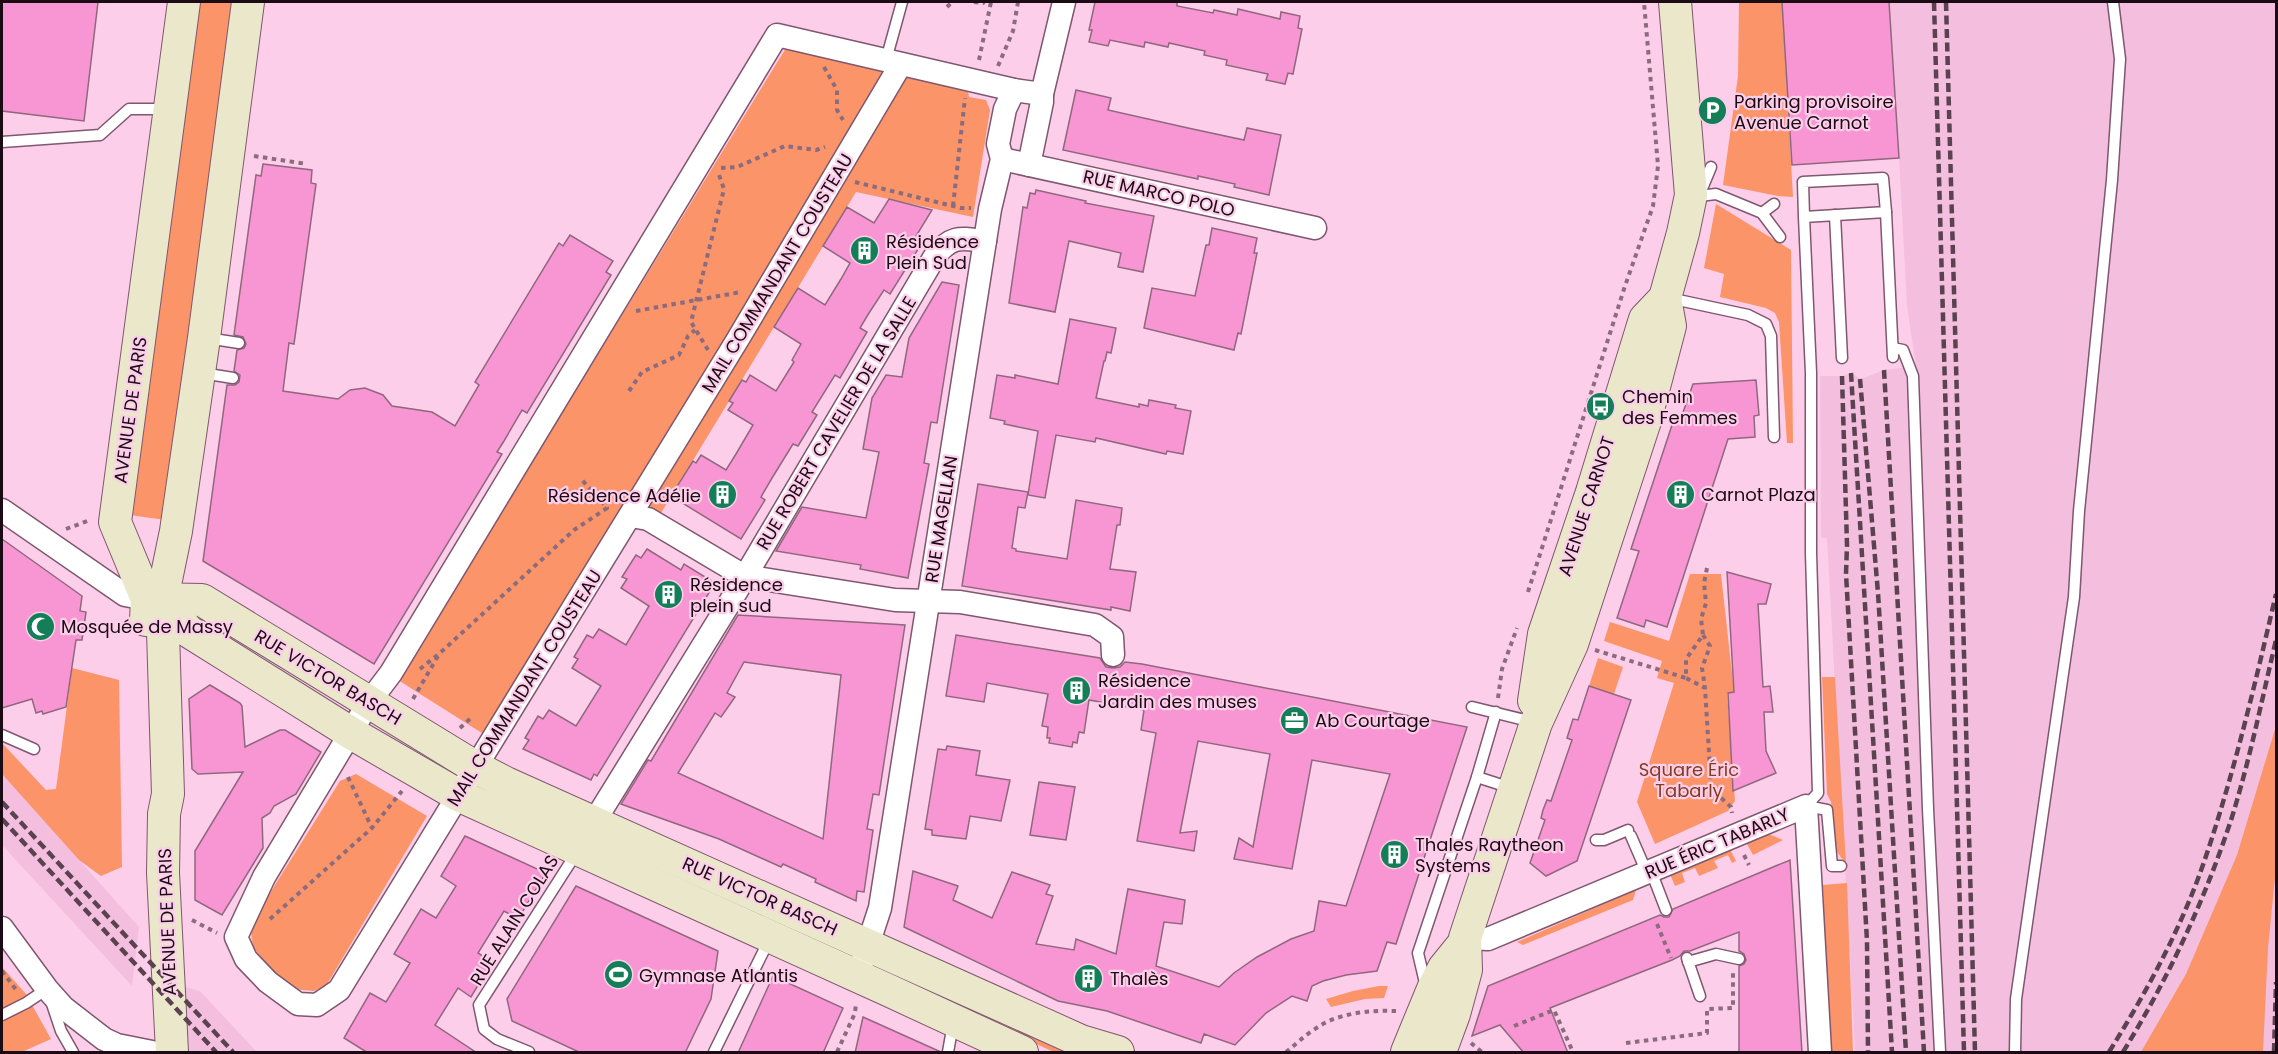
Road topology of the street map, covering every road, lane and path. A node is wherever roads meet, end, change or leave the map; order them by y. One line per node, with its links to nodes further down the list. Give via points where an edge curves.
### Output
1 (184, 2): 19 (street, AVENUE DE PARIS)
2 (248, 2): 45 (street, AVENUE DE PARIS)
3 (903, 2): 15 (lane)
4 (952, 2): 13 (path)
5 (974, 2): 6 (path)
6 (984, 2)
7 (991, 2): 16 (path)
8 (1018, 2): 16 (path, via 1013,31)
9 (1064, 2): 18 (street)
10 (1644, 2): 60 (path, via 1658,166 1653,206)
11 (1674, 2): 36 (street, AVENUE CARNOT, via 1691,195)
12 (2114, 2): 131 (lane, via 2120,59 2074,597 2016,999)
13 (947, 7)
14 (810, 43): 15 (street); 20 (path, via 837,90 837,110); 72 (street, via 777,35 391,674)
15 (893, 62): 16 (street); 20 (street, MAIL COMMANDANT COUSTEAU)
16 (979, 78): 17 (street); 30 (path)
17 (1014, 90): 18 (street); 23 (street, RUE MAGELLAN, via 1005,109 998,144)
18 (1042, 94): 25 (street)
19 (171, 109): 21 (lane, via 129,110 100,135); 61 (street, AVENUE DE PARIS, via 115,522)
20 (857, 138): 27 (street, MAIL COMMANDANT COUSTEAU); 42 (path, via 816,150 785,146 737,167 717,169 724,189)
21 (2, 142)
22 (250, 156): 24 (path)
23 (1002, 159): 25 (street, RUE MARCO POLO); 31 (street, RUE MAGELLAN)
24 (306, 164)
25 (1029, 165): 37 (street, RUE MARCO POLO)
26 (1711, 167): 28 (lane)
27 (834, 177): 30 (path); 40 (street, MAIL COMMANDANT COUSTEAU)
28 (1699, 196): 33 (lane, via 1716,194); 36 (lane)
29 (1774, 204): 33 (lane)
30 (953, 206): 31 (path)
31 (990, 209): 39 (street, RUE MAGELLAN)
32 (1886, 212): 34 (lane); 35 (lane, via 1883,178 1803,182); 130 (lane, via 1893,352 1903,350 1913,376)
33 (1762, 213): 38 (lane)
34 (1835, 215): 35 (lane); 47 (lane)
35 (1804, 217): 87 (lane, via 1811,373 1818,794)
36 (1685, 224): 41 (street, AVENUE CARNOT)
37 (1315, 228)
38 (1780, 237)
39 (985, 241): 59 (street, RUE ROBERT CAVELIER DE LA SALLE, via 962,238 946,243 935,256); 62 (street, RUE MAGELLAN)
40 (768, 287): 42 (path); 48 (street, MAIL COMMANDANT COUSTEAU)
41 (1665, 298): 52 (lane, via 1748,315 1766,324 1771,336); 76 (street, AVENUE CARNOT, via 1645,319 1544,634 1534,702)
42 (697, 299): 43 (path); 44 (path, via 691,322)
43 (628, 312)
44 (695, 330): 48 (path); 51 (path, via 679,356 642,372)
45 (204, 338): 46 (lane); 49 (street, AVENUE DE PARIS)
46 (239, 343)
47 (1842, 358)
48 (721, 368): 55 (street, MAIL COMMANDANT COUSTEAU)
49 (199, 372): 50 (lane); 61 (street, AVENUE DE PARIS, via 176,531)
50 (233, 378)
51 (629, 391)
52 (1774, 437)
53 (582, 480): 66 (path, via 607,508 574,530)
54 (2, 510): 61 (street, via 125,595)
55 (630, 516): 59 (street, via 648,519); 81 (street, MAIL COMMANDANT COUSTEAU)
56 (93, 519): 57 (path)
57 (61, 531)
58 (1707, 568): 64 (path)
59 (744, 576): 62 (street); 88 (street, RUE ROBERT CAVELIER DE LA SALLE)
60 (1528, 593)
61 (154, 599): 72 (street, RUE VICTOR BASCH, via 202,600); 78 (street, RUE VICTOR BASCH, via 188,631); 117 (street, AVENUE DE PARIS, via 168,794 164,814)
62 (928, 603): 67 (street, via 960,602 1095,625 1112,637); 103 (street, RUE MAGELLAN, via 880,908)
63 (1517, 627): 74 (path, via 1502,669)
64 (1703, 635): 69 (path, via 1686,659); 70 (path, via 1710,646 1702,669)
65 (1595, 649): 69 (path)
66 (440, 653): 68 (path); 71 (path)
67 (1113, 655)
68 (417, 671)
69 (1686, 678): 70 (path)
70 (1705, 688): 90 (path, via 1712,785 1731,807)
71 (412, 700)
72 (369, 702): 78 (street); 81 (street, RUE VICTOR BASCH)
73 (1472, 707): 74 (lane)
74 (1496, 712): 76 (lane); 83 (lane)
75 (472, 717): 77 (path)
76 (1536, 723): 84 (street, AVENUE CARNOT)
77 (460, 728)
78 (351, 732): 86 (street, RUE VICTOR BASCH); 100 (street, via 264,877)
79 (2, 735): 80 (lane)
80 (34, 749)
81 (475, 767): 86 (street, MAIL COMMANDANT COUSTEAU); 88 (street, RUE VICTOR BASCH)
82 (344, 769): 89 (path)
83 (1477, 777): 84 (lane); 110 (lane, via 1418,953)
84 (1514, 789): 102 (street, AVENUE CARNOT)
85 (404, 790): 89 (path)
86 (458, 795): 92 (street, RUE VICTOR BASCH); 100 (street, MAIL COMMANDANT COUSTEAU, via 339,990 317,1005 298,1004 268,982 246,959)
87 (1806, 806): 90 (street, RUE ÉRIC TABARLY); 94 (lane, via 1827,810 1832,866); 129 (street, RUE ÉRIC TABARLY)
88 (594, 822): 103 (street, RUE VICTOR BASCH)
89 (372, 828): 100 (path, via 258,930)
90 (1735, 835): 93 (path); 95 (street, RUE ÉRIC TABARLY)
91 (1596, 840): 95 (lane, via 1630,833)
92 (579, 850): 101 (street, RUE VICTOR BASCH); 119 (lane, RUE ALAIN COLAS, via 479,1005 484,1029)
93 (1749, 865)
94 (1841, 867)
95 (1649, 872): 96 (lane); 102 (street, RUE ÉRIC TABARLY, via 1488,939)
96 (1666, 910)
97 (1654, 917): 105 (path)
98 (190, 919): 100 (path, via 220,934)
99 (2, 928): 108 (street)
100 (236, 937)
101 (770, 938): 107 (street, RUE VICTOR BASCH); 120 (lane)
102 (1465, 940): 110 (street, AVENUE CARNOT, via 1444,968); 127 (street, AVENUE CARNOT, via 1466,970)
103 (868, 945): 107 (street, RUE MAGELLAN); 124 (street, RUE VICTOR BASCH, via 1081,1041)
104 (1736, 959): 109 (lane, via 1716,954 1687,960); 116 (path, via 1733,1008 1707,1009 1707,1033)
105 (1672, 960)
106 (2, 970): 111 (path)
107 (859, 976): 114 (street, RUE VICTOR BASCH); 121 (path, via 855,1013)
108 (47, 989): 111 (lane); 117 (street, via 64,1008 104,1039 117,1045); 118 (lane)
109 (1700, 996)
110 (1429, 998): 126 (street, AVENUE CARNOT)
111 (26, 1003): 113 (lane)
112 (1396, 1011): 125 (path, via 1343,1016 1316,1027)
113 (2, 1015)
114 (954, 1020): 122 (lane); 123 (street, RUE VICTOR BASCH)
115 (1514, 1026): 128 (path, via 1554,1010)
116 (1626, 1043)
117 (164, 1047)
118 (72, 1053)
119 (529, 1053)
120 (714, 1053)
121 (837, 1053)
122 (948, 1053)
123 (1022, 1053)
124 (1118, 1053)
125 (1286, 1053)
126 (1407, 1053)
127 (1440, 1053)
128 (1573, 1053)
129 (1820, 1053)
130 (1940, 1053)
131 (2015, 1053)

